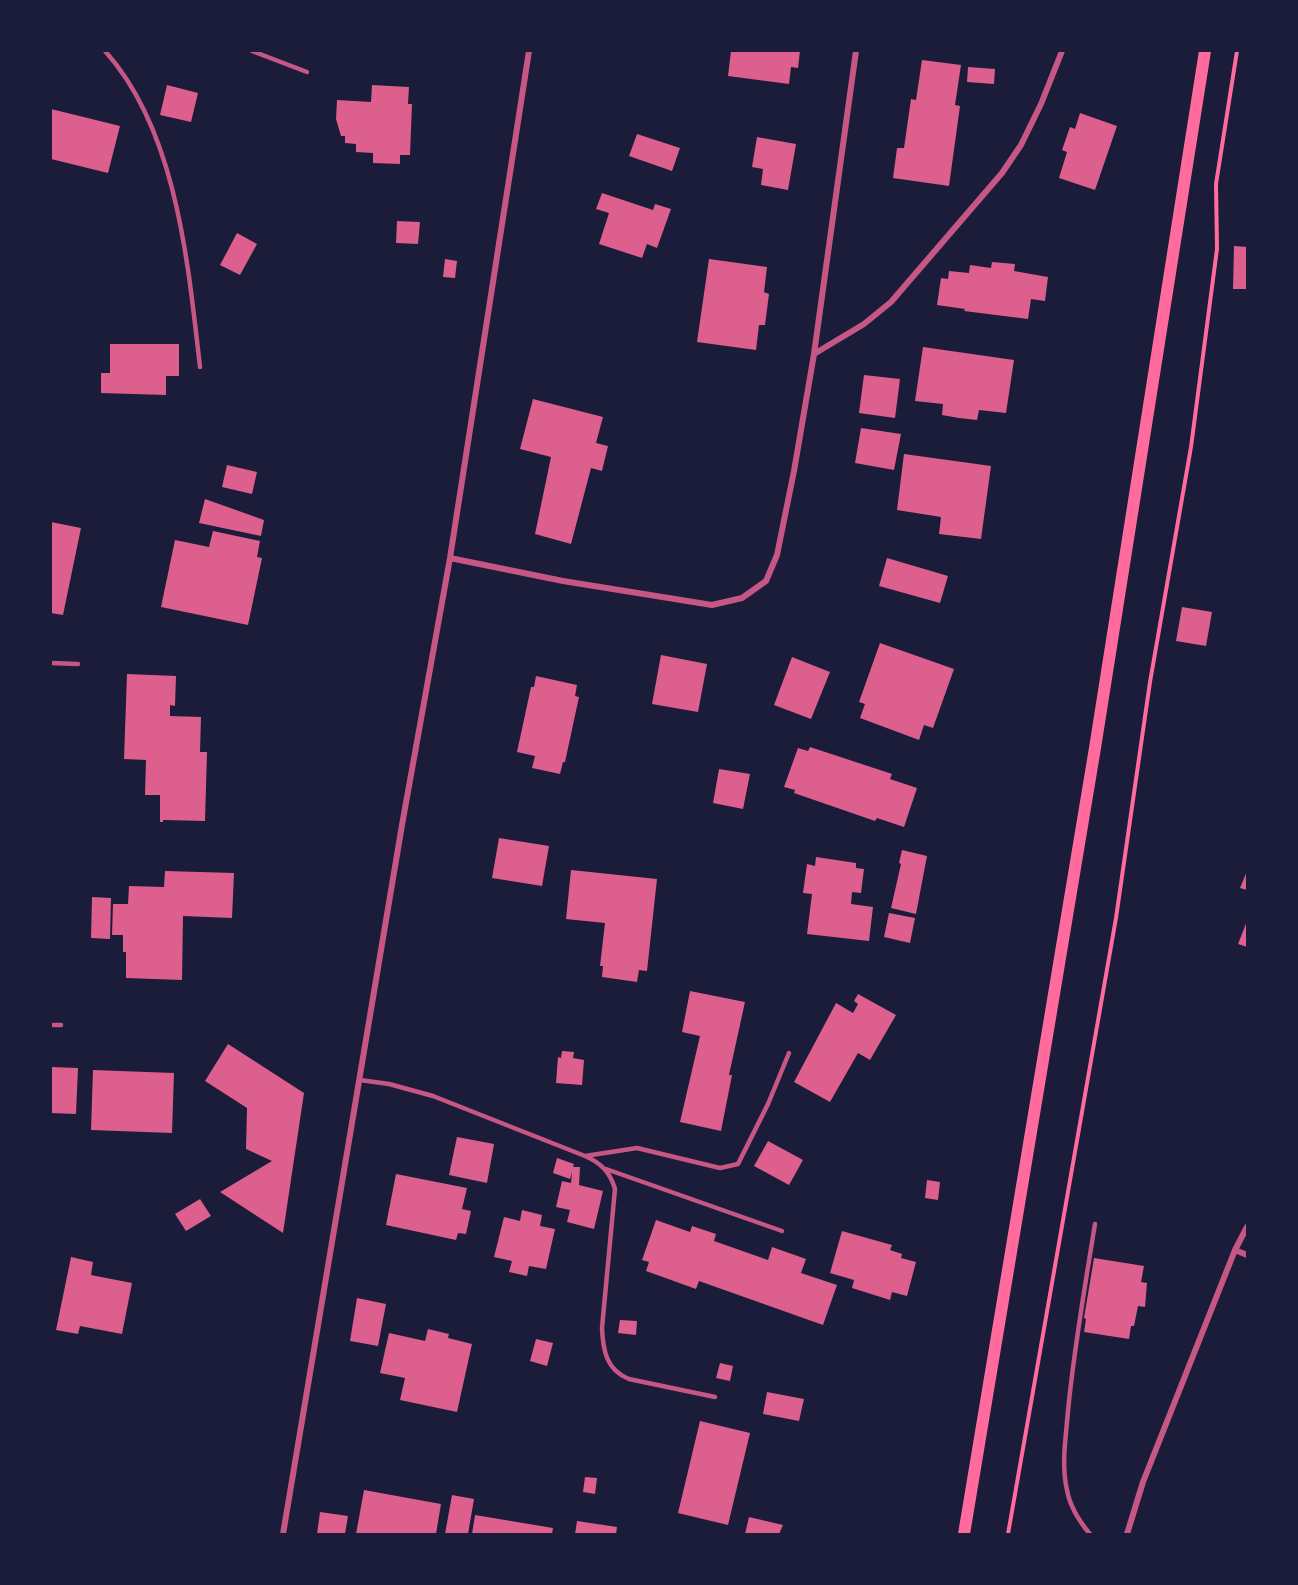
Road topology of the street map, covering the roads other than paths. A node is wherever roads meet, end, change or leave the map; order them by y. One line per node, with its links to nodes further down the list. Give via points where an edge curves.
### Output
1 (105, 51): 9 (lane, via 136,94 162,158 179,217)
2 (252, 51): 7 (lane)
3 (529, 51): 10 (street)
4 (856, 51): 8 (street)
5 (1062, 51): 8 (street, via 1021,145 1002,172 891,302 864,324)
6 (1205, 51): 26 (main road, via 1097,736)
7 (307, 72)
8 (814, 354): 10 (street, via 777,555 766,581 742,598 712,605)
9 (200, 367)
10 (450, 558): 16 (street)
11 (51, 663): 12 (lane)
12 (78, 664)
13 (51, 1025): 14 (lane)
14 (61, 1025)
15 (789, 1053): 17 (lane, via 738,1164 720,1168 637,1148)
16 (360, 1080): 17 (lane, via 433,1096); 25 (street)
17 (585, 1156): 18 (lane)
18 (606, 1169): 21 (lane); 24 (lane, via 615,1189 602,1328 607,1361 629,1379)
19 (1095, 1224): 27 (lane, via 1065,1437 1070,1503)
20 (1247, 1227): 22 (street)
21 (782, 1231)
22 (1235, 1250): 23 (street); 28 (street, via 1143,1482)
23 (1247, 1255)
24 (715, 1397)
25 (283, 1534)
26 (964, 1534)
27 (1090, 1534)
28 (1127, 1534)

